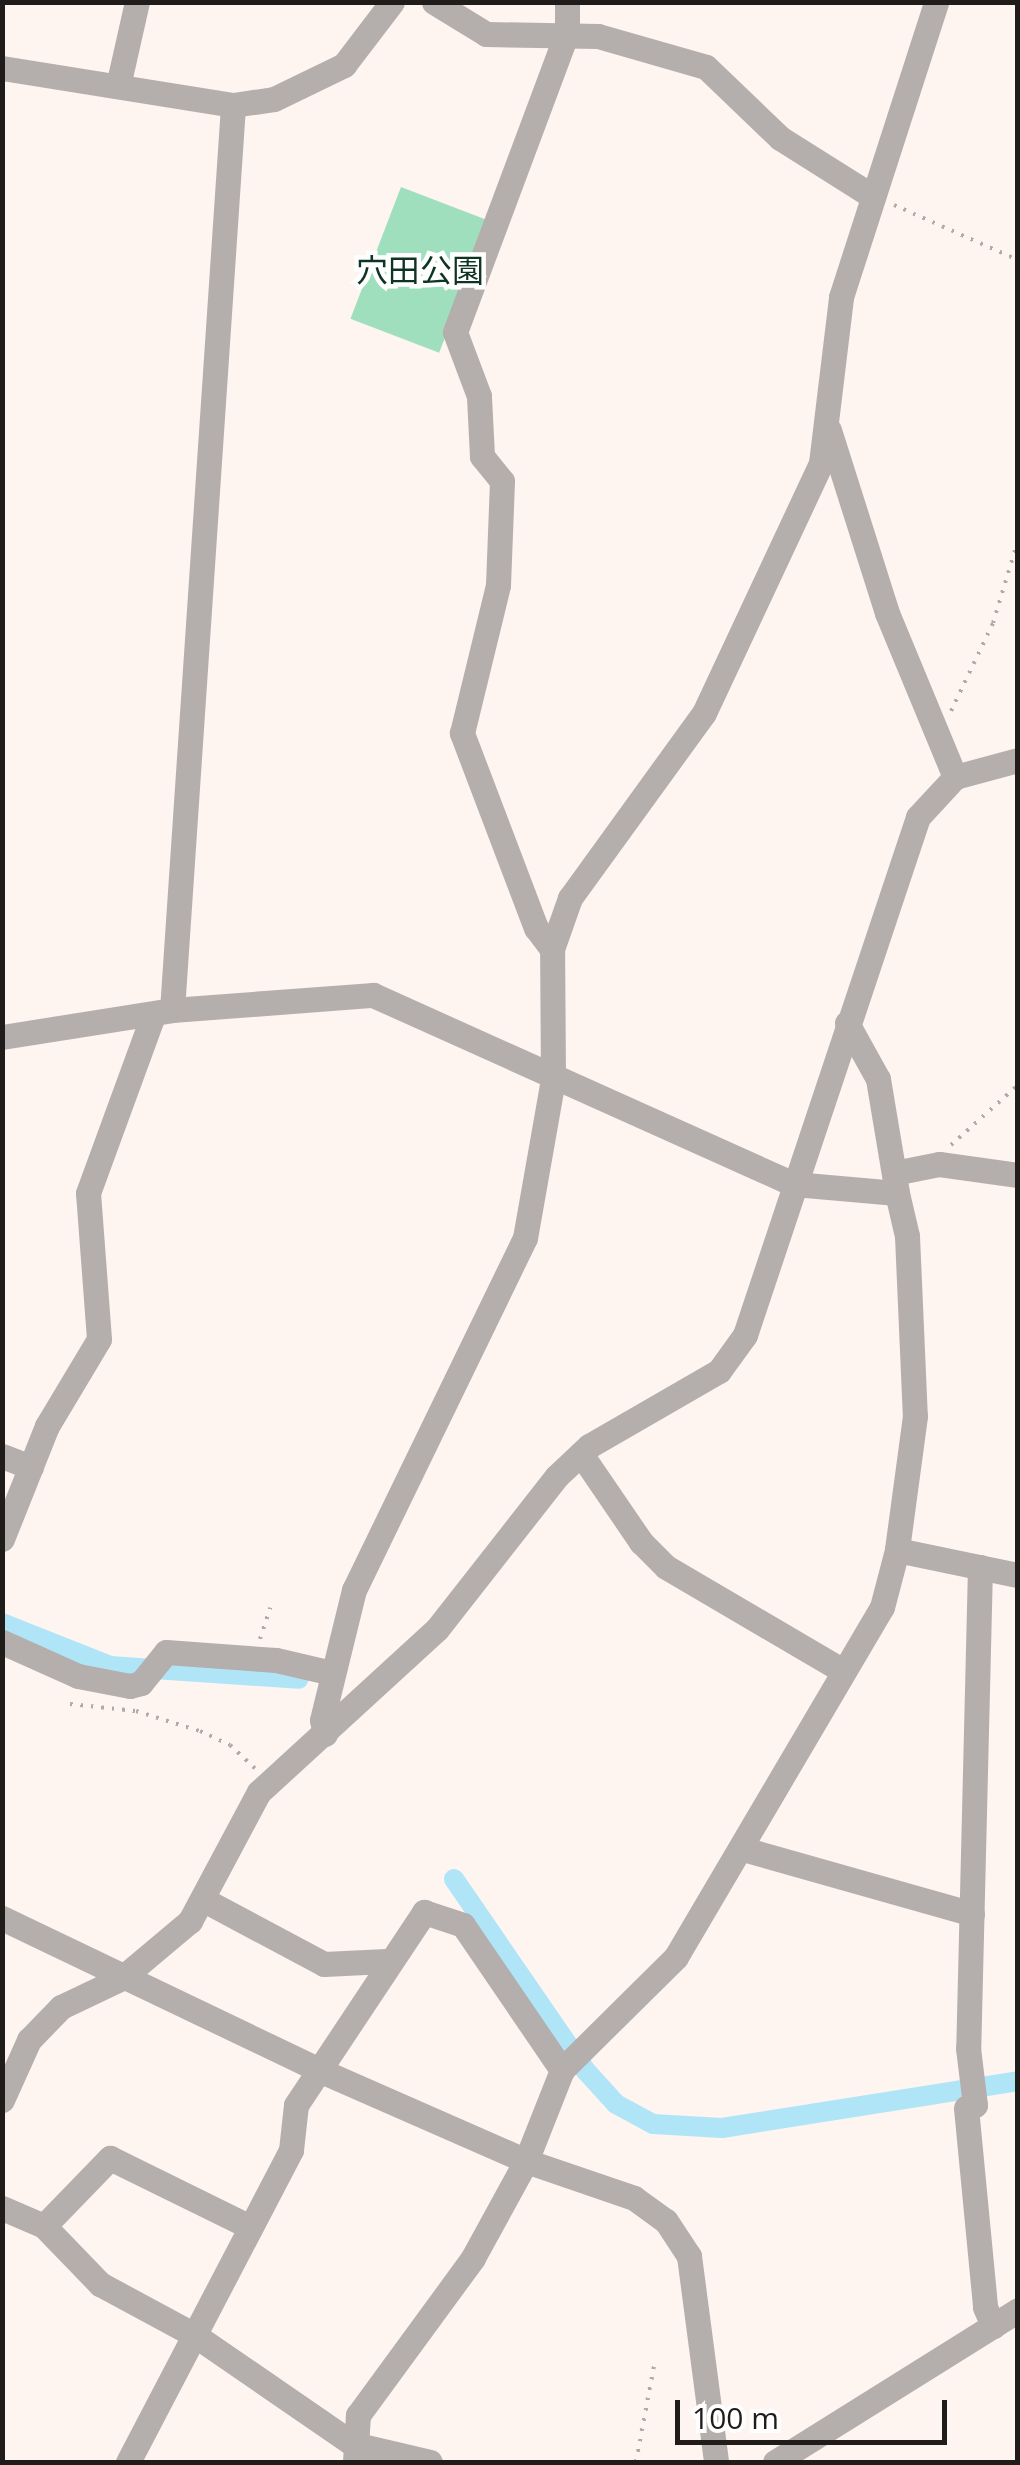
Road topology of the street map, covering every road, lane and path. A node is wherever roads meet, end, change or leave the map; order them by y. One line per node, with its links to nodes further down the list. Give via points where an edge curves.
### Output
1 (137, 2): 8 (street)
2 (392, 2): 9 (street, via 344,65 289,94)
3 (434, 2): 6 (street, via 486,34)
4 (566, 2): 6 (street)
5 (936, 2): 10 (street)
6 (567, 33): 10 (street, via 706,68 780,138); 17 (street, via 456,332 479,396 482,456 502,481 498,586 462,732 528,910)
7 (2, 68): 8 (street)
8 (118, 86): 9 (street)
9 (233, 105): 18 (street)
10 (872, 196): 11 (path); 12 (street, via 840,297)
11 (1018, 260)
12 (828, 426): 14 (street, via 887,613); 17 (street, via 814,481 704,713 570,898)
13 (1018, 540): 14 (path, via 992,622)
14 (938, 732): 16 (street)
15 (1018, 760): 16 (street)
16 (955, 777): 19 (street, via 910,834)
17 (552, 948): 21 (street)
18 (162, 1013): 20 (street); 21 (street, via 373,995); 28 (street, via 88,1192 99,1338)
19 (847, 1023): 24 (street, via 878,1079); 25 (street)
20 (2, 1037)
21 (553, 1079): 25 (street); 37 (street, via 525,1238 354,1590)
22 (1018, 1085): 24 (path, via 965,1136)
23 (1018, 1175): 24 (street)
24 (903, 1178): 25 (street); 30 (street, via 915,1376)
25 (794, 1184): 26 (street, via 745,1336 718,1371)
26 (581, 1454): 36 (street, via 666,1568); 39 (street, via 437,1629)
27 (2, 1456): 28 (street)
28 (30, 1466): 29 (street)
29 (2, 1539)
30 (898, 1550): 31 (street); 36 (street, via 882,1607)
31 (980, 1567): 32 (street); 43 (street)
32 (1018, 1574)
33 (270, 1608): 35 (path)
34 (2, 1642): 35 (street, via 78,1676 141,1683 166,1652)
35 (255, 1658): 37 (street)
36 (843, 1671): 41 (street)
37 (332, 1674): 39 (street)
38 (70, 1704): 40 (path, via 136,1711 220,1739)
39 (325, 1734): 40 (street)
40 (270, 1782): 42 (street, via 244,1814)
41 (744, 1849): 43 (street); 47 (street, via 676,1958)
42 (204, 1900): 45 (street, via 324,1964); 46 (street, via 176,1936)
43 (972, 1914): 55 (street, via 972,2089 966,2108 985,2307)
44 (2, 1918): 46 (street)
45 (386, 1961): 47 (street, via 424,1912 453,1917); 48 (street)
46 (122, 1978): 48 (street); 49 (street, via 61,2007 29,2040)
47 (572, 2062): 50 (street)
48 (319, 2070): 50 (street); 53 (street, via 296,2105 291,2150)
49 (2, 2100)
50 (526, 2161): 58 (street, via 473,2258 367,2400 353,2426); 62 (street, via 634,2198 666,2220 690,2256)
51 (2, 2208): 52 (street)
52 (44, 2226): 53 (street, via 110,2158); 56 (street, via 100,2284)
53 (250, 2227): 56 (street)
54 (1018, 2310): 55 (street)
55 (993, 2326): 63 (street)
56 (196, 2336): 58 (street); 59 (street)
57 (655, 2360): 61 (path)
58 (354, 2453): 60 (street)
59 (128, 2462)
60 (430, 2462)
61 (636, 2462)
62 (716, 2462)
63 (775, 2462)

